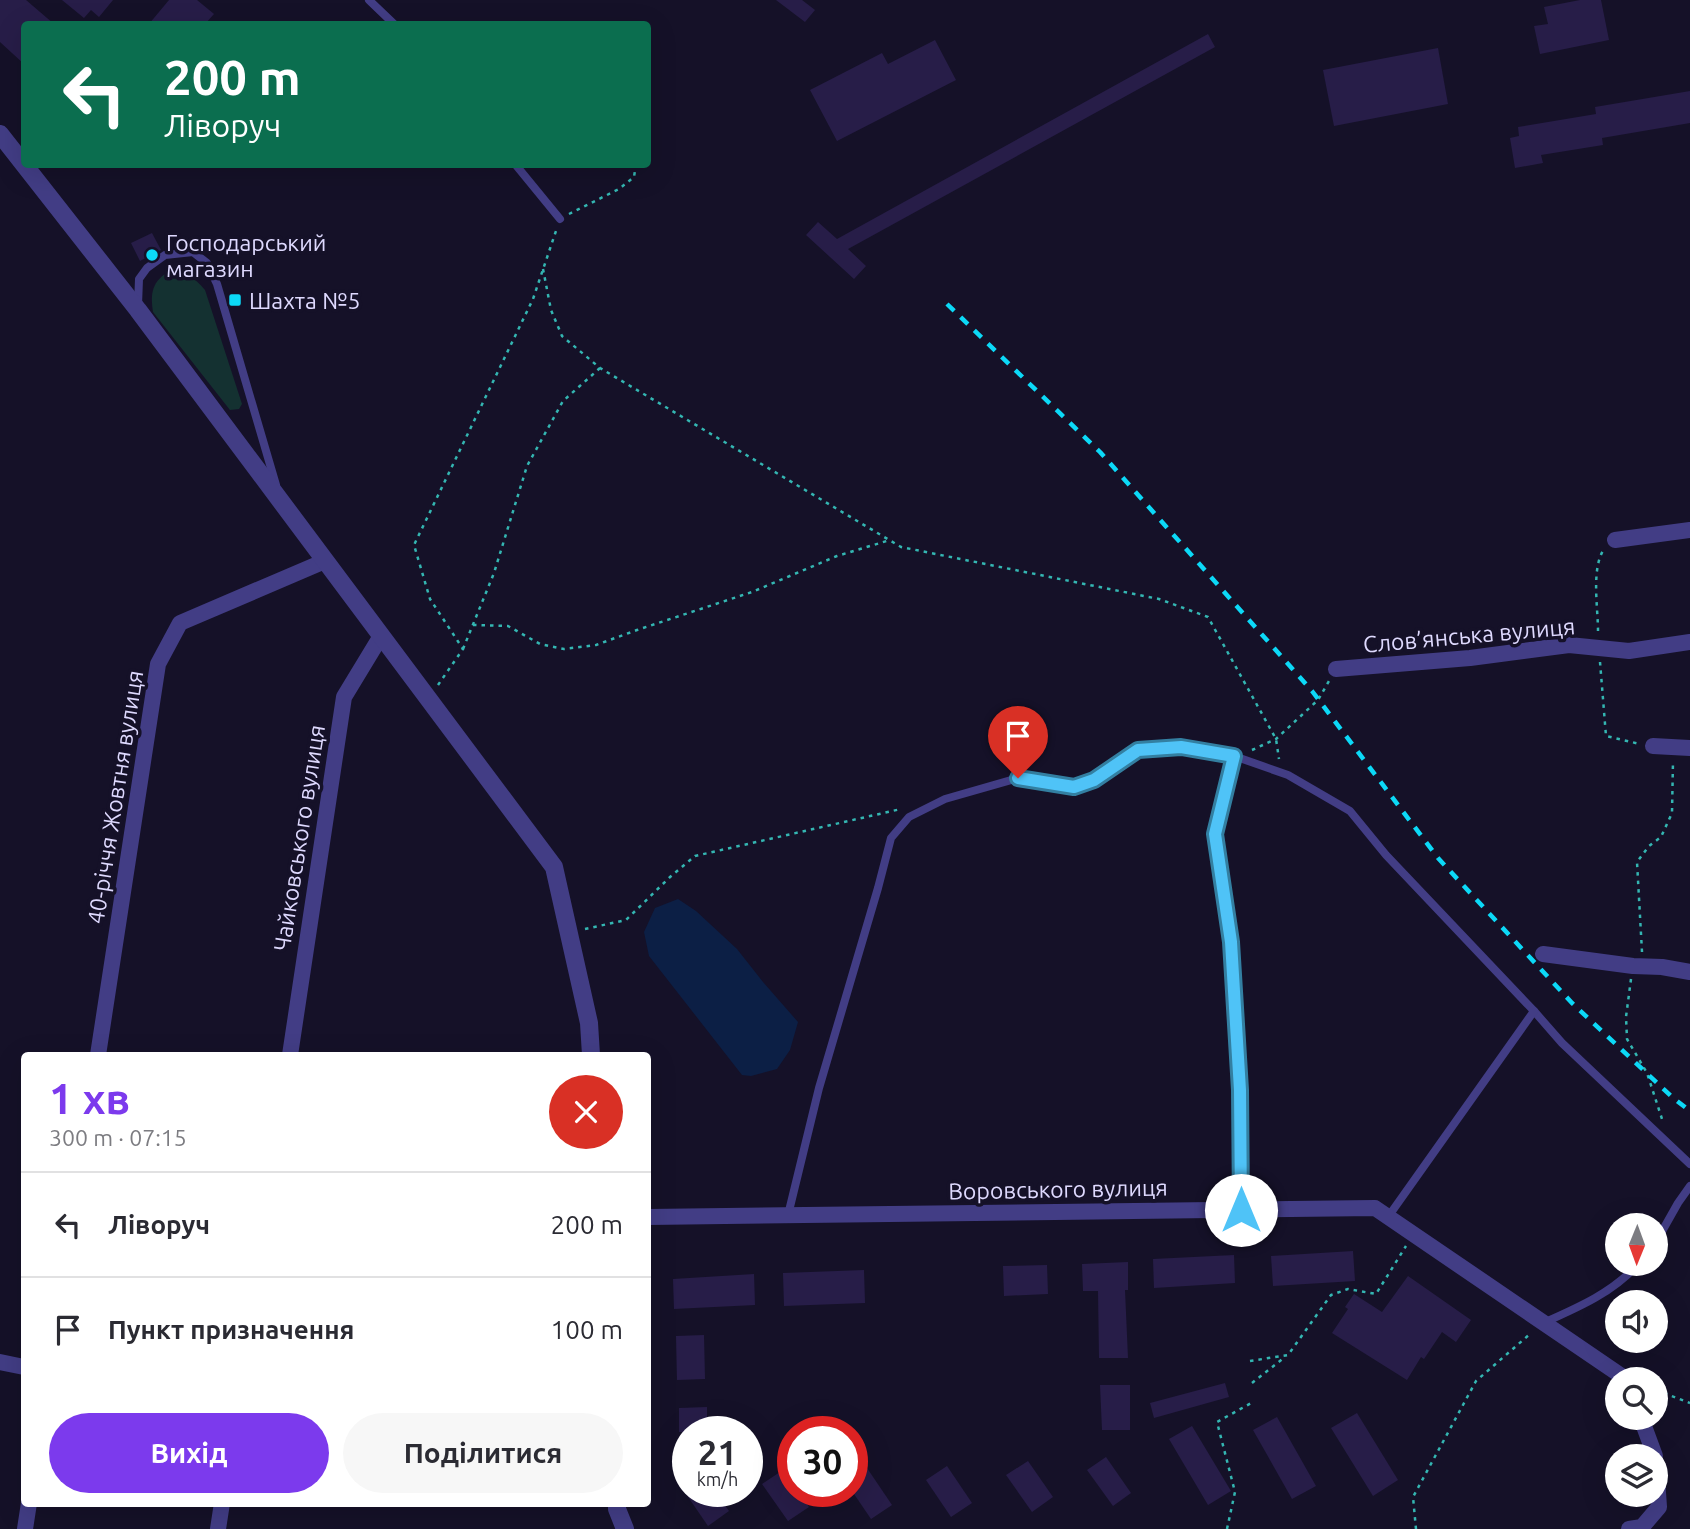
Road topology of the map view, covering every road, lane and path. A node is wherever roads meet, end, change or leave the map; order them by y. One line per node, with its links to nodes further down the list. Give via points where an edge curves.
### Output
1 (369, 0): 2 (lane)
2 (391, 21)
3 (0, 134): 4 (street)
4 (21, 161)
5 (27, 168): 10 (street)
6 (518, 168): 8 (lane)
7 (635, 168): 8 (path, via 634,177 619,189)
8 (560, 219): 9 (path)
9 (543, 269): 11 (path, via 562,336); 21 (path, via 533,299 414,545 430,599)
10 (138, 310): 12 (street); 12 (lane, via 139,279 165,255 192,252 207,263)
11 (600, 368): 14 (path); 17 (path, via 563,401 527,466)
12 (281, 502): 16 (street)
13 (1690, 530): 15 (street)
14 (890, 540): 17 (path, via 596,645 564,649 540,644 508,626); 24 (path, via 901,547 1159,599 1208,617)
15 (1615, 540): 20 (path, via 1600,554 1597,569)
16 (325, 561): 18 (street); 36 (street, 40-річчя Жовтня вулиця, via 180,623 159,664)
17 (473, 625): 21 (path)
18 (381, 636): 23 (street); 37 (street, Чайковського вулиця, via 344,697)
19 (1690, 642): 20 (street, Слов’янська вулиця, via 1629,651)
20 (1598, 648): 22 (street, Слов’янська вулиця, via 1569,645); 25 (path, via 1606,736)
21 (463, 649): 23 (path)
22 (1336, 669): 24 (path, via 1318,700)
23 (428, 700): 31 (street, via 554,867)
24 (1276, 739): 28 (path); 29 (path)
25 (1653, 746): 26 (street)
26 (1673, 747): 27 (street); 33 (path, via 1671,813 1661,837 1637,862 1642,949)
27 (1690, 748)
28 (1234, 756): 29 (lane); 42 (street, via 1215,834 1231,942); 43 (lane, via 1181,747 1138,750 1094,780 1074,787 1018,778 945,799 909,817 891,838 819,1088)
29 (1280, 772): 35 (lane, via 1350,811)
30 (906, 808): 31 (path, via 695,856 626,920)
31 (569, 932): 38 (street)
32 (1543, 954): 33 (street)
33 (1637, 966): 34 (street); 39 (path, via 1626,1017 1627,1039 1647,1073)
34 (1690, 972)
35 (1534, 1011): 40 (lane); 45 (lane)
36 (98, 1052)
37 (290, 1052)
38 (591, 1052)
39 (1666, 1131)
40 (1690, 1164)
41 (1690, 1186): 46 (lane)
42 (1241, 1210): 43 (street, Воровського вулиця); 45 (street, Воровського вулиця, via 1375,1208)
43 (788, 1215): 44 (street, Воровського вулиця)
44 (651, 1217)
45 (1388, 1217): 47 (street, Воровського вулиця)
46 (1668, 1221)
47 (1414, 1235): 49 (street, Воровського вулиця); 50 (path, via 1376,1294 1348,1289 1331,1295)
48 (1628, 1276): 49 (lane, via 1583,1306)
49 (1543, 1323): 54 (street, Воровського вулиця); 68 (path, via 1476,1381 1413,1497)
50 (1287, 1355): 51 (path); 55 (path)
51 (1250, 1361)
52 (0, 1362): 53 (street)
53 (21, 1366)
54 (1608, 1367)
55 (1252, 1383)
56 (1668, 1395): 58 (path)
57 (1253, 1402): 67 (path, via 1217,1422 1234,1492)
58 (1690, 1403)
59 (28, 1507): 64 (street)
60 (221, 1507): 65 (street)
61 (617, 1507): 66 (street)
62 (1659, 1507): 63 (street)
63 (1636, 1528)
64 (25, 1529)
65 (218, 1529)
66 (625, 1529)
67 (1227, 1529)
68 (1416, 1529)

